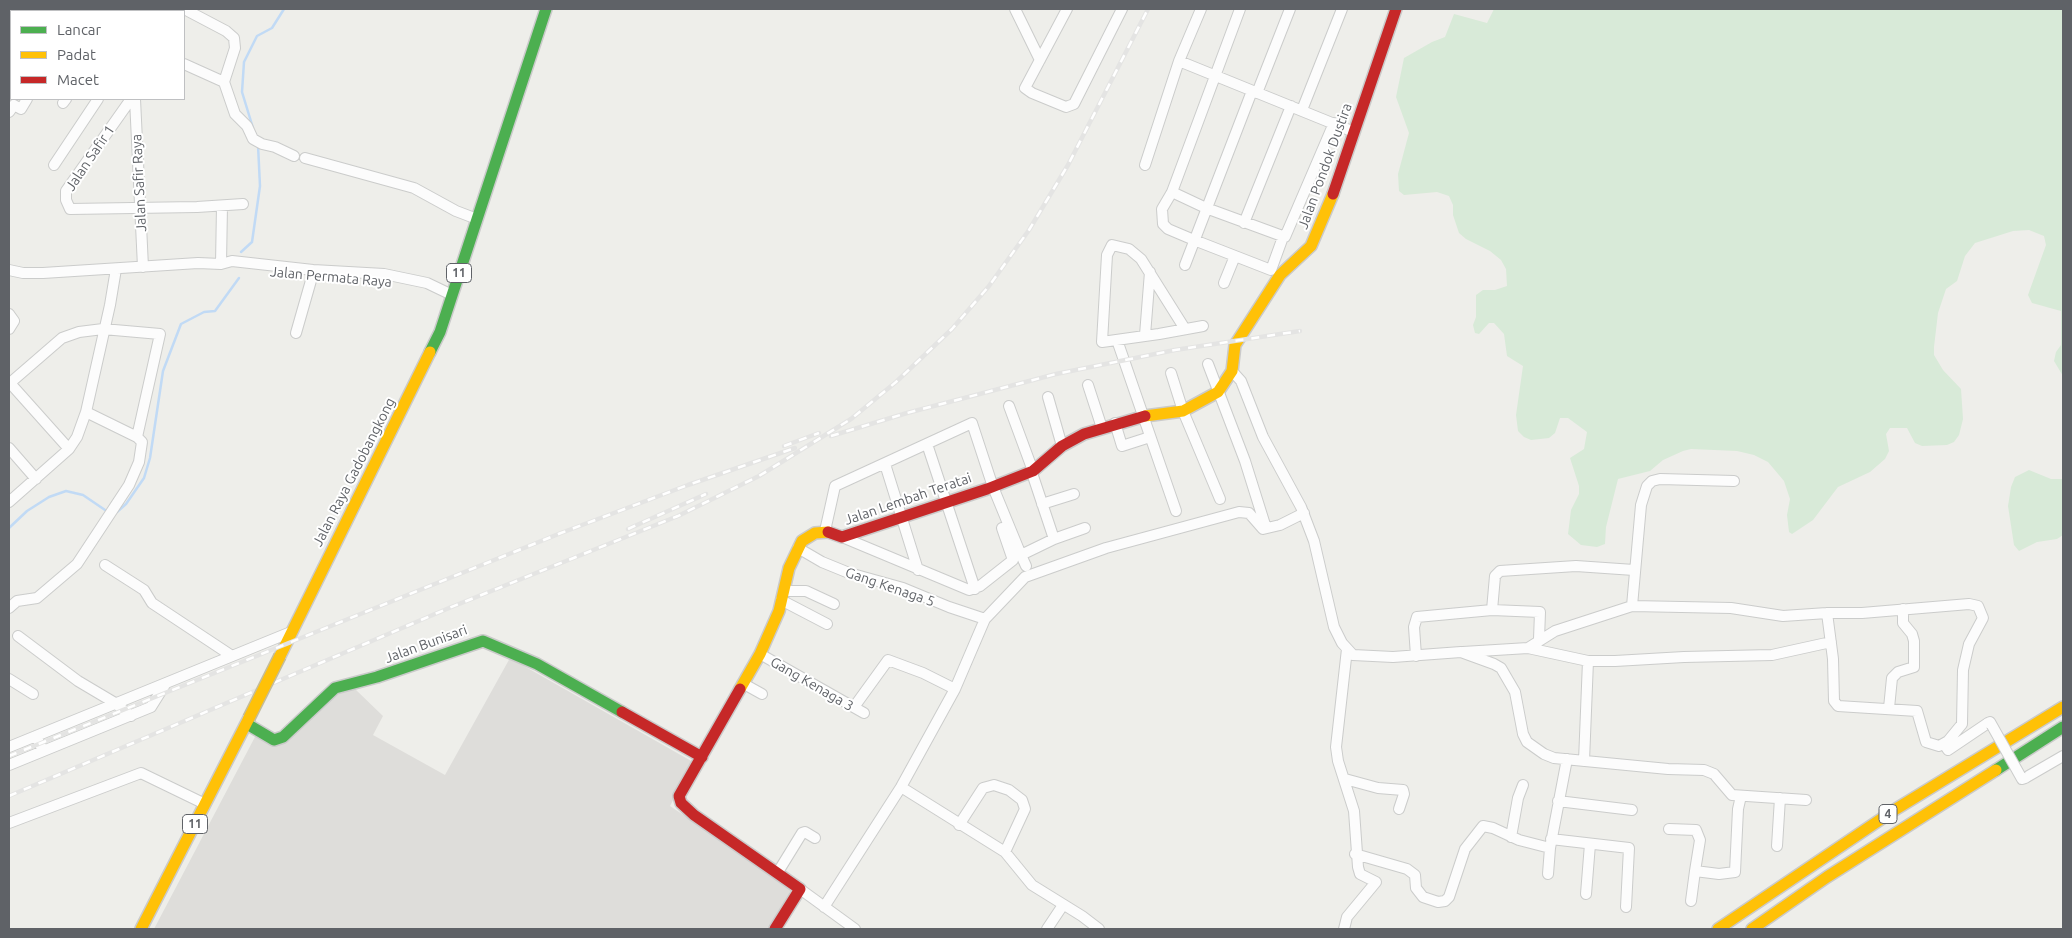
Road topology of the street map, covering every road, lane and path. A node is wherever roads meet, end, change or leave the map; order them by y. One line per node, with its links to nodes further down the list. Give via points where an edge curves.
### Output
1 (546, 9): 33 (main road, Jalan Raya Gadobangkong / 11)
2 (1015, 9): 11 (street)
3 (1122, 9): 11 (street, via 1074,104 1066,107 1026,89)
4 (1201, 9): 12 (street)
5 (1240, 9): 14 (street)
6 (1290, 9): 16 (street)
7 (1342, 9): 22 (street)
8 (1396, 9): 25 (main road, Jalan Pondok Dustira)
9 (187, 12): 15 (street, via 234,38 235,48)
10 (1062, 12): 11 (street)
11 (1040, 60)
12 (1179, 61): 14 (street); 27 (street)
13 (185, 64): 15 (street)
14 (1215, 76): 16 (street); 28 (street)
15 (224, 82): 33 (street, via 235,114 258,141 300,157 414,188)
16 (1255, 92): 21 (street); 31 (street)
17 (27, 100): 23 (street, via 20,109 14,105)
18 (97, 100): 26 (street)
19 (129, 100): 32 (street, Jalan Safir 1, via 65,195 67,206 75,210)
20 (135, 100): 32 (street, Jalan Safir Raya)
21 (1291, 106): 22 (street); 34 (street)
22 (1302, 110): 24 (street)
23 (9, 112)
24 (1334, 124): 25 (street); 35 (street, via 1289,231)
25 (1354, 132): 57 (main road, Jalan Pondok Dustira, via 1311,246 1280,275 1253,315 1235,346 1236,359)
26 (54, 165)
27 (1146, 165)
28 (1172, 192): 31 (street); 36 (street, via 1162,209 1163,224)
29 (243, 204): 30 (street)
30 (222, 206): 32 (street); 38 (street)
31 (1206, 208): 34 (street); 36 (street)
32 (140, 209): 40 (street, Jalan Safir Raya)
33 (477, 219): 47 (main road, Jalan Raya Gadobangkong / 11)
34 (1244, 223): 35 (street)
35 (1282, 237): 37 (street, via 1271,270)
36 (1194, 240): 37 (street); 39 (street)
37 (1235, 256): 45 (street)
38 (222, 264): 40 (street); 44 (street, Jalan Permata Raya); 46 (street, via 232,261 384,274 427,284)
39 (1185, 265)
40 (143, 267): 41 (street)
41 (116, 269): 43 (street); 50 (street)
42 (1150, 272): 51 (street); 54 (street); 55 (street, via 1129,249 1117,245 1110,247 1102,342)
43 (10, 273)
44 (312, 277): 46 (street, Jalan Permata Raya, via 383,280); 53 (street)
45 (1224, 283)
46 (440, 292): 47 (street)
47 (452, 295): 108 (main road, Jalan Raya Gadobangkong / 11, via 440,332 419,378)
48 (9, 314): 52 (street, via 14,321)
49 (1203, 326): 51 (street)
50 (104, 329): 64 (street); 68 (street, via 160,334); 73 (street, via 62,338 10,382)
51 (1185, 329): 54 (street)
52 (9, 330)
53 (296, 333)
54 (1145, 335): 55 (street)
55 (1117, 340): 65 (street)
56 (1208, 364): 60 (street)
57 (1232, 371): 60 (main road, Jalan Lembah Teratai); 85 (street, via 1241,382 1263,437)
58 (1171, 373): 63 (street)
59 (1088, 385): 67 (street)
60 (1218, 392): 63 (main road, Jalan Lembah Teratai); 88 (street)
61 (1048, 397): 71 (street)
62 (1009, 406): 75 (street)
63 (1183, 411): 65 (main road, Jalan Lembah Teratai); 80 (street)
64 (86, 412): 68 (street); 73 (street, via 77,438)
65 (1142, 416): 66 (main road, Jalan Lembah Teratai); 69 (street)
66 (1115, 423): 67 (main road, Jalan Lembah Teratai); 69 (street, via 1122,446)
67 (1102, 428): 71 (main road, Jalan Lembah Teratai)
68 (137, 437): 102 (street, via 142,442 139,462 129,485 77,564 37,598 17,601)
69 (1150, 438): 84 (street)
70 (927, 444): 74 (street); 78 (street, via 972,423); 81 (street)
71 (1062, 446): 75 (main road, Jalan Lembah Teratai)
72 (9, 448): 76 (street)
73 (69, 449): 76 (street)
74 (885, 464): 86 (street); 89 (street, via 835,486)
75 (1033, 471): 78 (main road, Jalan Lembah Teratai); 83 (street)
76 (36, 479): 82 (street)
77 (1734, 481): 97 (street, via 1652,481 1641,505)
78 (990, 488): 81 (main road, Jalan Lembah Teratai); 93 (street); 98 (street, via 1014,557)
79 (1074, 494): 83 (street)
80 (1220, 499)
81 (946, 501): 86 (main road, Jalan Lembah Teratai); 98 (street)
82 (9, 502)
83 (1042, 504): 91 (street)
84 (1176, 510)
85 (1304, 513): 88 (street); 113 (street, via 1314,541 1334,627)
86 (902, 516): 90 (main road, Jalan Lembah Teratai); 96 (street)
87 (1085, 528): 91 (street)
88 (1266, 528): 106 (street, via 1257,524 1249,513 1239,512 1106,548 1025,577)
89 (825, 531): 90 (main road, Jalan Lembah Teratai); 92 (main road, via 806,538)
90 (842, 537): 96 (street)
91 (1054, 539): 93 (street)
92 (798, 548): 99 (main road); 106 (street, Gang Kenaga 5, via 849,573 903,588)
93 (1021, 555): 95 (street)
94 (105, 565): 116 (street, via 144,590 152,603)
95 (1026, 566)
96 (918, 570): 98 (street, via 969,590)
97 (1634, 570): 101 (street); 104 (street, via 1576,566 1500,571 1495,576)
98 (975, 589)
99 (782, 595): 100 (street, via 806,590); 107 (street); 115 (main road)
100 (834, 604)
101 (1632, 606): 105 (street, via 1731,608 1782,616); 110 (street, via 1596,616)
102 (9, 608)
103 (1903, 609): 105 (street); 128 (street, via 1902,623 1914,641 1914,667 1898,672 1892,678); 134 (street, via 1969,604 1978,606 1982,612 1983,618 1969,644 1963,670 1962,724)
104 (1492, 610): 110 (street, via 1540,612); 117 (street, via 1417,617 1414,627)
105 (1827, 613): 111 (street)
106 (985, 619): 122 (street)
107 (827, 624)
108 (292, 632): 116 (street); 131 (main road, Jalan Raya Gadobangkong / 11, bridge)
109 (18, 636): 125 (street, via 78,681)
110 (1539, 639): 112 (street)
111 (1831, 642): 118 (street, via 1772,655); 128 (street, via 1836,705)
112 (1528, 648): 114 (street); 118 (street)
113 (1347, 649): 117 (street, via 1361,657); 142 (street, via 1336,747 1341,773)
114 (1460, 652): 117 (street); 139 (street, via 1501,668 1514,692 1527,742 1544,754)
115 (760, 654): 121 (main road); 126 (street, Gang Kenaga 3)
116 (232, 656): 120 (street)
117 (1416, 656)
118 (1588, 661): 140 (street)
119 (9, 679): 123 (street)
120 (166, 684): 125 (street); 130 (street, via 151,707)
121 (744, 684): 124 (street); 138 (main road)
122 (955, 689): 126 (street, via 888,660); 144 (street)
123 (33, 694)
124 (762, 694)
125 (115, 703): 130 (street); 133 (street)
126 (854, 707): 129 (street, Gang Kenaga 3)
127 (2063, 707): 177 (main road, 4, via 1896,809)
128 (1889, 708): 134 (street, via 1917,711 1926,742 1934,746)
129 (864, 713)
130 (131, 716): 136 (street)
131 (248, 721): 138 (main road, Jalan Bunisari, via 274,740 283,737 336,688 483,641 537,664); 149 (main road, Jalan Raya Gadobangkong / 11)
132 (2063, 727): 178 (main road, 4, via 1827,877)
133 (36, 736): 135 (street); 136 (street)
134 (1944, 744): 137 (street, bridge, via 1948,750 1990,722 2022,779)
135 (9, 747)
136 (43, 751): 141 (street)
137 (2063, 756)
138 (702, 757): 163 (main road, via 680,793 681,804)
139 (1566, 759): 140 (street); 148 (street)
140 (1584, 761): 145 (street, via 1704,770 1714,774 1731,795)
141 (9, 765)
142 (1346, 779): 150 (street, via 1378,788 1403,790); 161 (street, via 1354,811)
143 (1523, 785): 155 (street)
144 (901, 788): 153 (street); 169 (street)
145 (1741, 796): 146 (street); 162 (street, via 1737,818 1736,871 1719,874)
146 (1780, 798): 147 (street); 159 (street)
147 (1806, 800)
148 (1558, 801): 151 (street); 157 (street)
149 (205, 804): 152 (street, via 141,772); 171 (main road, Jalan Raya Gadobangkong / 11)
150 (1399, 808)
151 (1632, 810)
152 (9, 824)
153 (959, 825): 160 (street); 160 (street, via 983,788 994,785 1009,790 1022,800 1025,809)
154 (1669, 829): 162 (street, via 1696,830 1700,840)
155 (1511, 837): 157 (street); 161 (street, via 1488,826 1479,829 1465,849 1449,897 1444,902 1423,896 1416,888 1415,875 1407,869)
156 (815, 838): 163 (street, via 802,833)
157 (1550, 844): 158 (street); 164 (street)
158 (1590, 844): 166 (street); 170 (street, via 1629,848)
159 (1777, 846)
160 (1005, 852): 168 (street, via 1032,885)
161 (1355, 854): 176 (street, via 1360,874 1376,882 1347,917)
162 (1694, 871): 167 (street)
163 (778, 872): 165 (main road)
164 (1548, 874)
165 (800, 889): 169 (street); 172 (main road)
166 (1586, 894)
167 (1691, 901)
168 (1063, 904): 174 (street); 175 (street)
169 (824, 907): 173 (street)
170 (1626, 907)
171 (141, 929)
172 (775, 929)
173 (856, 929)
174 (1047, 929)
175 (1099, 929)
176 (1344, 929)
177 (1718, 929)
178 (1752, 929)

